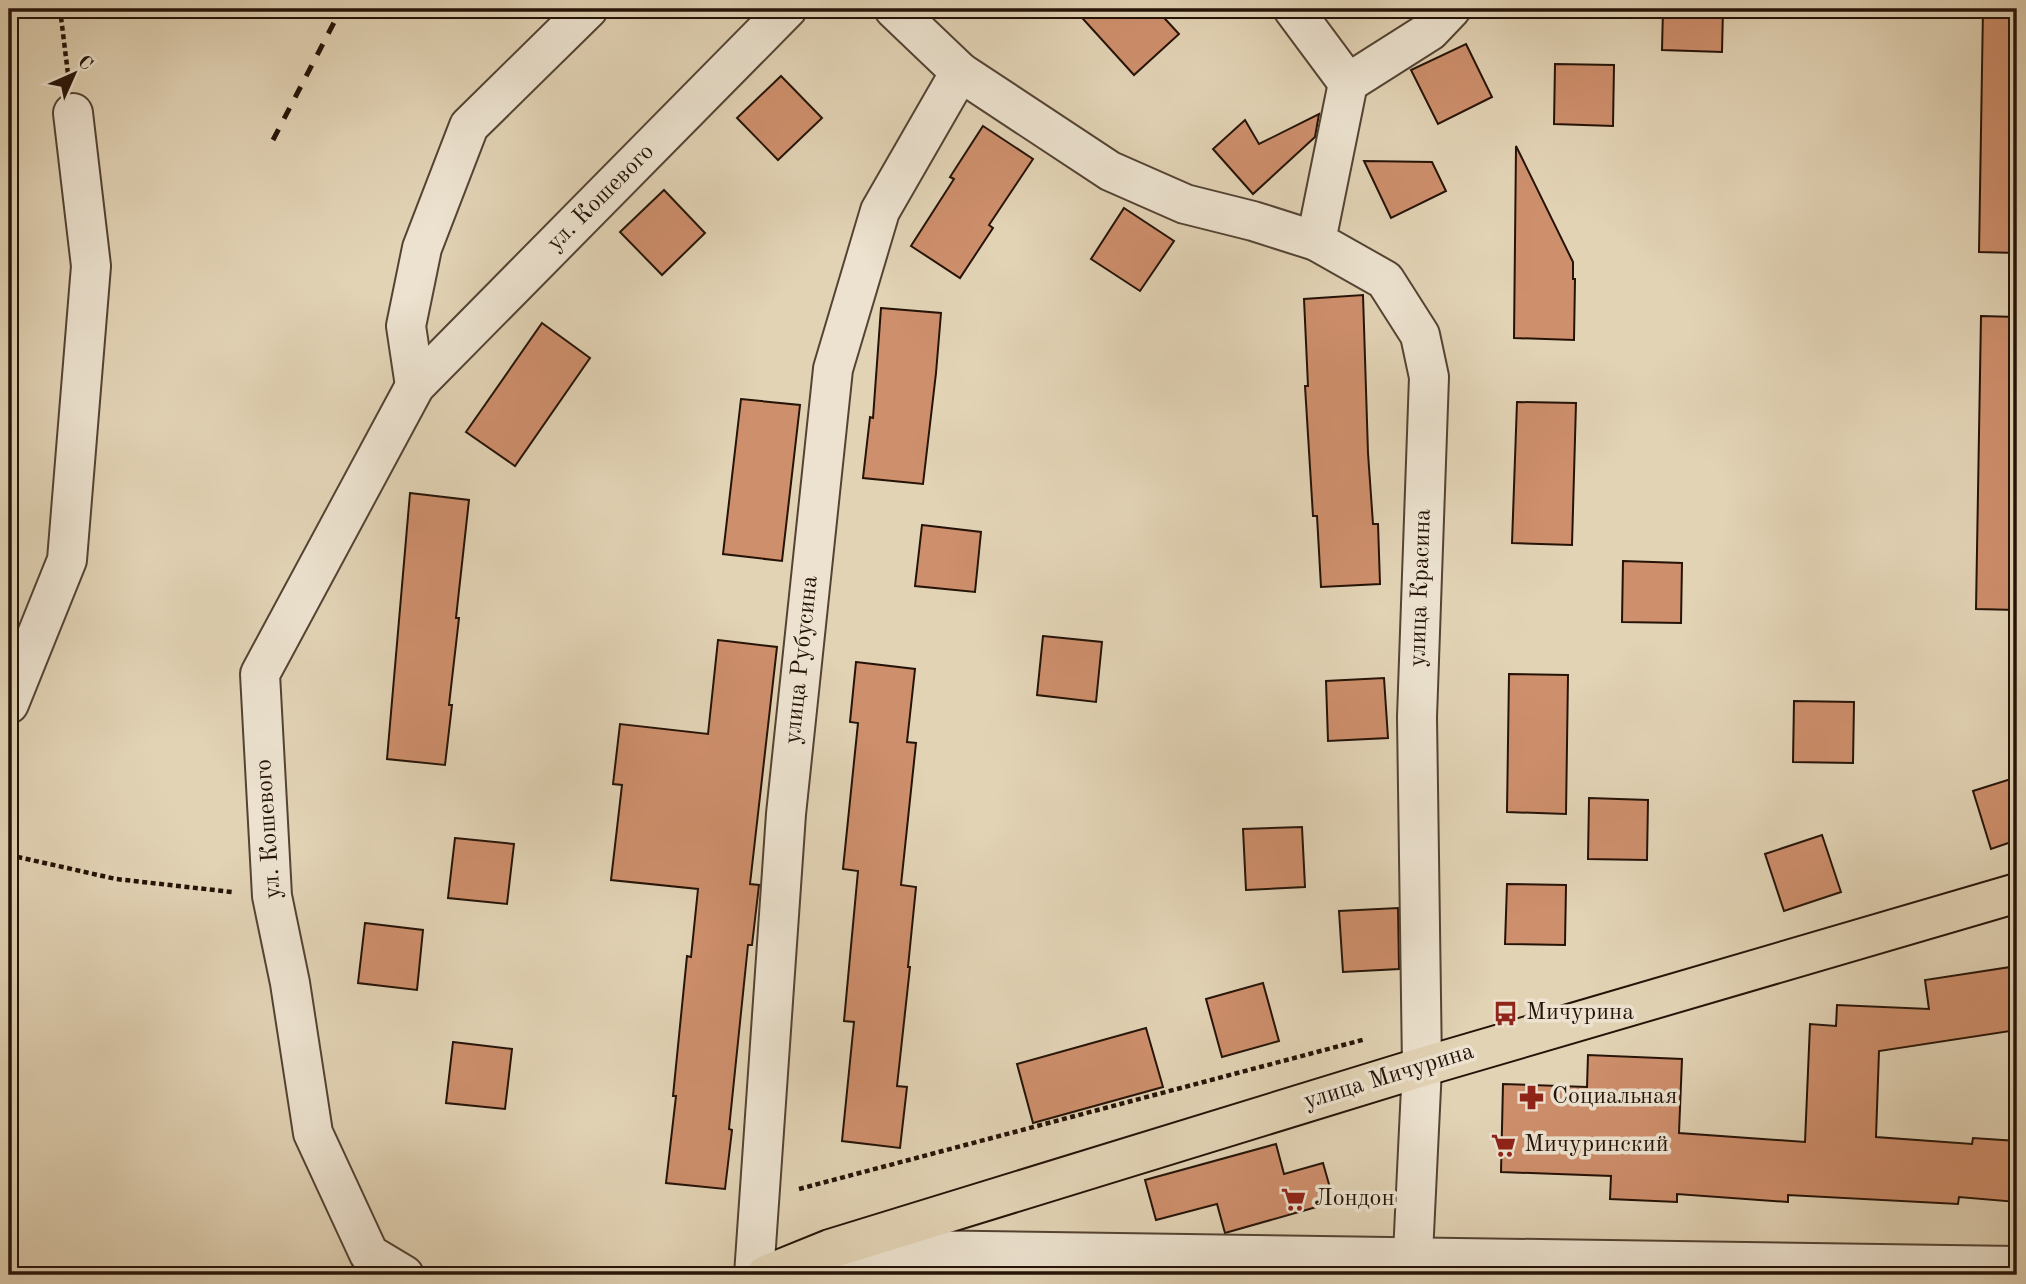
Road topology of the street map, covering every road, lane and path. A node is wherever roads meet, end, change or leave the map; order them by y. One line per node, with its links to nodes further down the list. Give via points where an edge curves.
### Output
1 (60, 9): 9 (path)
2 (588, 9): 11 (street, via 469,126 422,248 406,326)
3 (787, 9): 11 (street, ул. Кошевого)
4 (894, 9): 7 (street, улица Красина)
5 (1293, 9): 8 (street)
6 (1451, 9): 8 (street, via 1430,31)
7 (960, 72): 10 (street, улица Красина, via 1110,172 1185,204); 18 (street, улица Рубусина, via 880,211 833,369 786,814)
8 (1348, 83): 10 (street)
9 (73, 113): 12 (street, via 91,266 67,560)
10 (1316, 241): 16 (street, улица Красина, via 1385,281 1420,335 1429,377 1417,717)
11 (415, 386): 15 (street, ул. Кошевого, via 260,674)
12 (9, 704)
13 (9, 855): 15 (path, via 116,879)
14 (2017, 893): 17 (main road, улица Мичурина)
15 (272, 896): 20 (street, ул. Кошевого, via 313,1133)
16 (1421, 1024): 17 (street, улица Красина); 18 (path)
17 (1422, 1067): 19 (main road, улица Мичурина); 21 (street, улица Красина)
18 (759, 1199): 24 (street, улица Рубусина)
19 (830, 1249): 21 (street); 25 (main road, улица Мичурина)
20 (368, 1264): 23 (street, ул. Кошевого)
21 (1412, 1266): 22 (street)
22 (2017, 1266)
23 (404, 1275)
24 (754, 1275)
25 (766, 1275)

